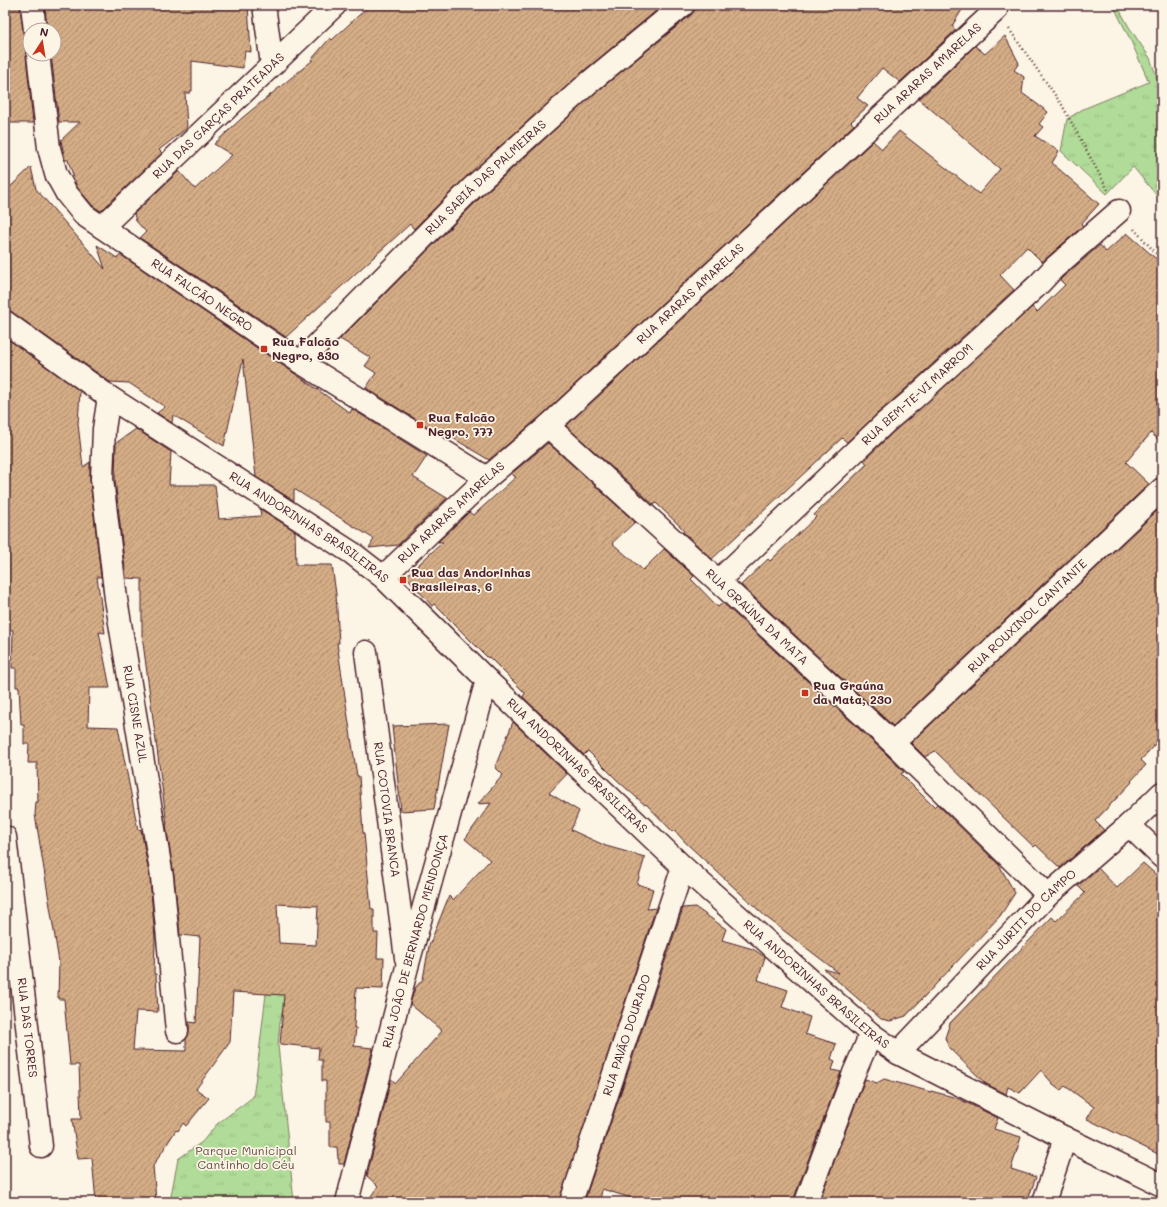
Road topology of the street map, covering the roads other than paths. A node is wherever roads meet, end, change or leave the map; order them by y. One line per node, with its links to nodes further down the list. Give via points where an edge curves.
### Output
1 (32, 5): 6 (street)
2 (264, 5): 8 (street)
3 (335, 5): 8 (street, RUA DAS GARÇAS PRATEADAS)
4 (683, 5): 12 (street, RUA SABIÁ DAS PALMEIRAS, via 586,85 472,188)
5 (996, 10): 14 (street, RUA ARARAS AMARELAS)
6 (34, 22)
7 (39, 62): 10 (street, RUA FALCÃO NEGRO, via 49,148 56,174 67,194 84,215)
8 (272, 65): 10 (street, RUA DAS GARÇAS PRATEADAS)
9 (1119, 211): 18 (street, RUA BEM-TE-VI MARROM, via 885,423)
10 (102, 227): 12 (street, RUA FALCÃO NEGRO)
11 (5, 322): 13 (street, RUA ANDORINHAS BRASILEIRAS)
12 (300, 362): 15 (street, RUA FALCÃO NEGRO)
13 (109, 397): 17 (street, RUA ANDORINHAS BRASILEIRAS, via 352,553); 29 (street, RUA CISNE AZUL, via 104,428 102,479 116,599 162,877)
14 (548, 426): 15 (street, RUA ARARAS AMARELAS); 18 (street, RUA GRAÚNA DA MATA)
15 (487, 478): 17 (street, RUA ARARAS AMARELAS)
16 (1162, 488): 21 (street, RUA ROUXINOL CANTANTE)
17 (383, 577): 20 (street, RUA ANDORINHAS BRASILEIRAS)
18 (718, 581): 21 (street, RUA GRAÚNA DA MATA)
19 (366, 652): 28 (street, RUA COTOVIA BRANCA)
20 (487, 680): 26 (street, RUA ANDORINHAS BRASILEIRAS); 28 (street, RUA JOÃO DE BERNARDO MENDONÇA)
21 (893, 743): 27 (street, RUA GRAÚNA DA MATA)
22 (1162, 793): 23 (street, RUA JURITI DO CAMPO)
23 (1129, 825): 25 (street); 27 (street, RUA JURITI DO CAMPO)
24 (5, 837): 33 (street, RUA DAS TORRES)
25 (1162, 857)
26 (683, 867): 30 (street, RUA ANDORINHAS BRASILEIRAS); 36 (street, RUA PAVÃO DOURADO)
27 (1048, 895): 31 (street, RUA JURITI DO CAMPO)
28 (407, 967): 35 (street, RUA JOÃO DE BERNARDO MENDONÇA)
29 (177, 1031)
30 (871, 1034): 31 (street, RUA ANDORINHAS BRASILEIRAS); 37 (street, via 854,1072)
31 (898, 1053): 32 (street, RUA ANDORINHAS BRASILEIRAS)
32 (1065, 1138): 34 (street, RUA ANDORINHAS BRASILEIRAS); 38 (street)
33 (41, 1146)
34 (1162, 1185)
35 (347, 1202)
36 (571, 1202)
37 (806, 1202)
38 (1044, 1202)

